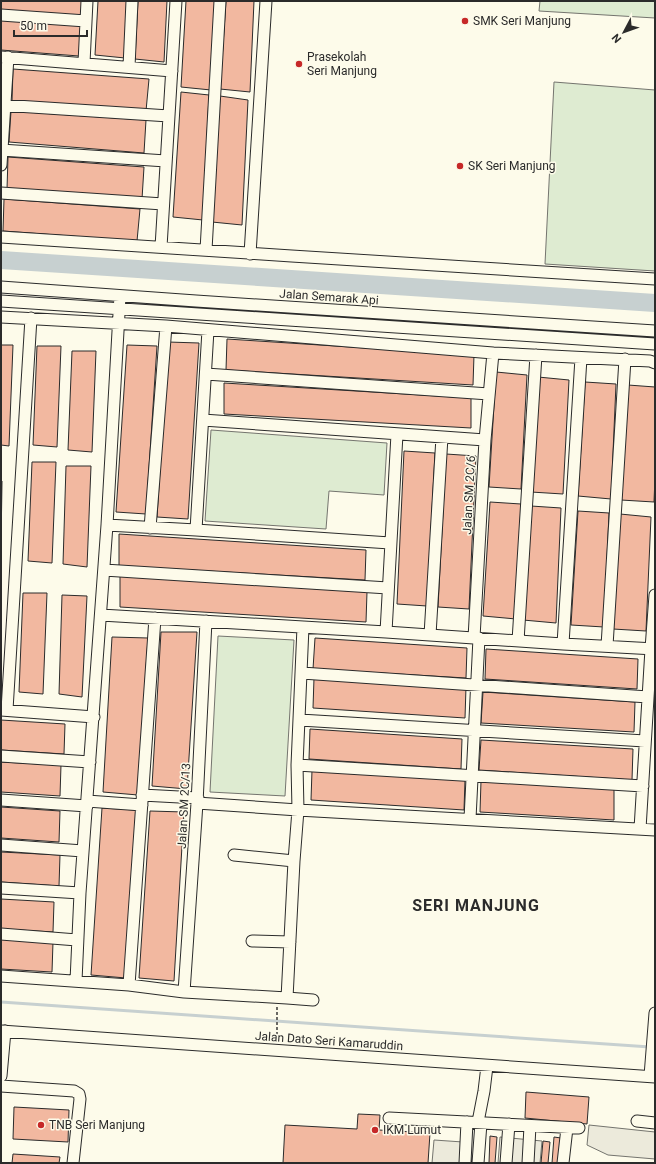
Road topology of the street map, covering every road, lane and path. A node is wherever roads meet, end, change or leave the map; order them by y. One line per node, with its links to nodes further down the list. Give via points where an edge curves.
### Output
1 (87, 1): 7 (street)
2 (132, 1): 10 (street)
3 (176, 1): 11 (street)
4 (220, 1): 21 (street)
5 (266, 1): 22 (street)
6 (1, 15): 7 (street)
7 (86, 20): 9 (street)
8 (4, 57): 9 (street); 12 (street)
9 (84, 63): 10 (street)
10 (129, 67): 11 (street)
11 (172, 71): 13 (street)
12 (3, 105): 13 (street); 14 (street)
13 (169, 116): 15 (street)
14 (2, 150): 15 (street); 16 (street)
15 (166, 161): 18 (street)
16 (1, 165)
17 (1, 194): 18 (street)
18 (163, 204): 20 (street)
19 (1, 237): 20 (street)
20 (161, 247): 21 (street)
21 (206, 250): 22 (street)
22 (250, 254): 23 (street)
23 (655, 280)
24 (1, 287): 25 (street, Jalan Semarak Api)
25 (120, 296): 27 (street); 33 (street, Jalan Semarak Api)
26 (1, 302): 27 (street)
27 (119, 310): 30 (street); 34 (street)
28 (1, 317): 29 (street)
29 (31, 318): 30 (street); 61 (street)
30 (118, 324): 31 (street); 46 (street)
31 (166, 326): 32 (street); 47 (street)
32 (208, 330): 35 (street); 40 (street)
33 (655, 331)
34 (655, 344)
35 (493, 353): 36 (street); 41 (street, Jalan SM 2C/6)
36 (536, 355): 37 (street); 60 (street)
37 (581, 358): 38 (street); 62 (street)
38 (626, 359): 39 (street); 63 (street)
39 (655, 363)
40 (206, 374): 41 (street); 42 (street)
41 (489, 394): 45 (street, Jalan SM 2C/6)
42 (203, 420): 43 (street); 48 (street)
43 (397, 434): 44 (street); 49 (street)
44 (442, 437): 45 (street); 58 (street)
45 (485, 440): 59 (street, Jalan SM 2C/6)
46 (108, 526): 47 (street); 50 (street)
47 (150, 528): 48 (street)
48 (196, 530): 49 (street)
49 (390, 543): 51 (street)
50 (104, 570): 51 (street); 53 (street)
51 (388, 588): 57 (street)
52 (655, 595): 64 (street)
53 (101, 615): 54 (street); 70 (street)
54 (155, 618): 55 (street); 80 (street)
55 (206, 621): 56 (street); 81 (street, Jalan SM 2C/13)
56 (303, 627): 57 (street); 65 (street)
57 (386, 632): 58 (street)
58 (430, 635): 59 (street)
59 (476, 638): 60 (street); 66 (street, Jalan SM 2C/6)
60 (518, 641): 62 (street)
61 (6, 644): 67 (street)
62 (563, 644): 63 (street)
63 (607, 646): 64 (street)
64 (653, 649): 68 (street)
65 (302, 673): 66 (street); 71 (street)
66 (476, 685): 68 (street); 72 (street, Jalan SM 2C/6)
67 (4, 691): 69 (street)
68 (648, 697): 73 (street)
69 (4, 710): 70 (street)
70 (94, 717): 75 (street)
71 (300, 720): 72 (street); 76 (street)
72 (474, 730): 73 (street); 77 (street, Jalan SM 2C/6)
73 (645, 741): 78 (street)
74 (1, 756): 75 (street)
75 (90, 762): 82 (street)
76 (297, 765): 77 (street); 83 (street)
77 (472, 776): 78 (street); 84 (street, Jalan SM 2C/6)
78 (642, 786): 85 (street)
79 (1, 800): 82 (street)
80 (142, 800): 81 (street); 82 (street); 99 (street)
81 (198, 801): 83 (street); 100 (street, Jalan SM 2C/13)
82 (87, 803): 88 (street)
83 (298, 810): 84 (street); 90 (street)
84 (470, 819): 85 (street)
85 (640, 829): 86 (street)
86 (655, 830)
87 (1, 845): 88 (street)
88 (83, 851): 92 (street)
89 (234, 855): 90 (street)
90 (294, 861): 96 (street)
91 (1, 888): 92 (street)
92 (80, 893): 94 (street)
93 (1, 934): 94 (street)
94 (78, 940): 98 (street)
95 (252, 940): 96 (street)
96 (290, 942): 101 (street)
97 (1, 976): 98 (street)
98 (76, 981): 99 (street)
99 (129, 985): 100 (street)
100 (184, 992): 101 (street)
101 (287, 998): 102 (street)
102 (313, 1000)
103 (277, 1012): 106 (path)
104 (655, 1013): 109 (street)
105 (3, 1031): 107 (street, Jalan Dato Seri Kamaruddin); 108 (street)
106 (276, 1034)
107 (487, 1066): 109 (street, Jalan Dato Seri Kamaruddin); 113 (street, via 484,1092)
108 (1, 1076)
109 (653, 1077)
110 (1, 1086): 119 (street, via 79,1094)
111 (389, 1118): 113 (street)
112 (637, 1121): 114 (street)
113 (475, 1122): 115 (street); 120 (street); 121 (street)
114 (655, 1123)
115 (509, 1124): 116 (street); 122 (street)
116 (530, 1126): 117 (street); 123 (street)
117 (567, 1128): 118 (street); 124 (street)
118 (579, 1128)
119 (73, 1163)
120 (465, 1163)
121 (478, 1163)
122 (506, 1163)
123 (528, 1163)
124 (563, 1163)

